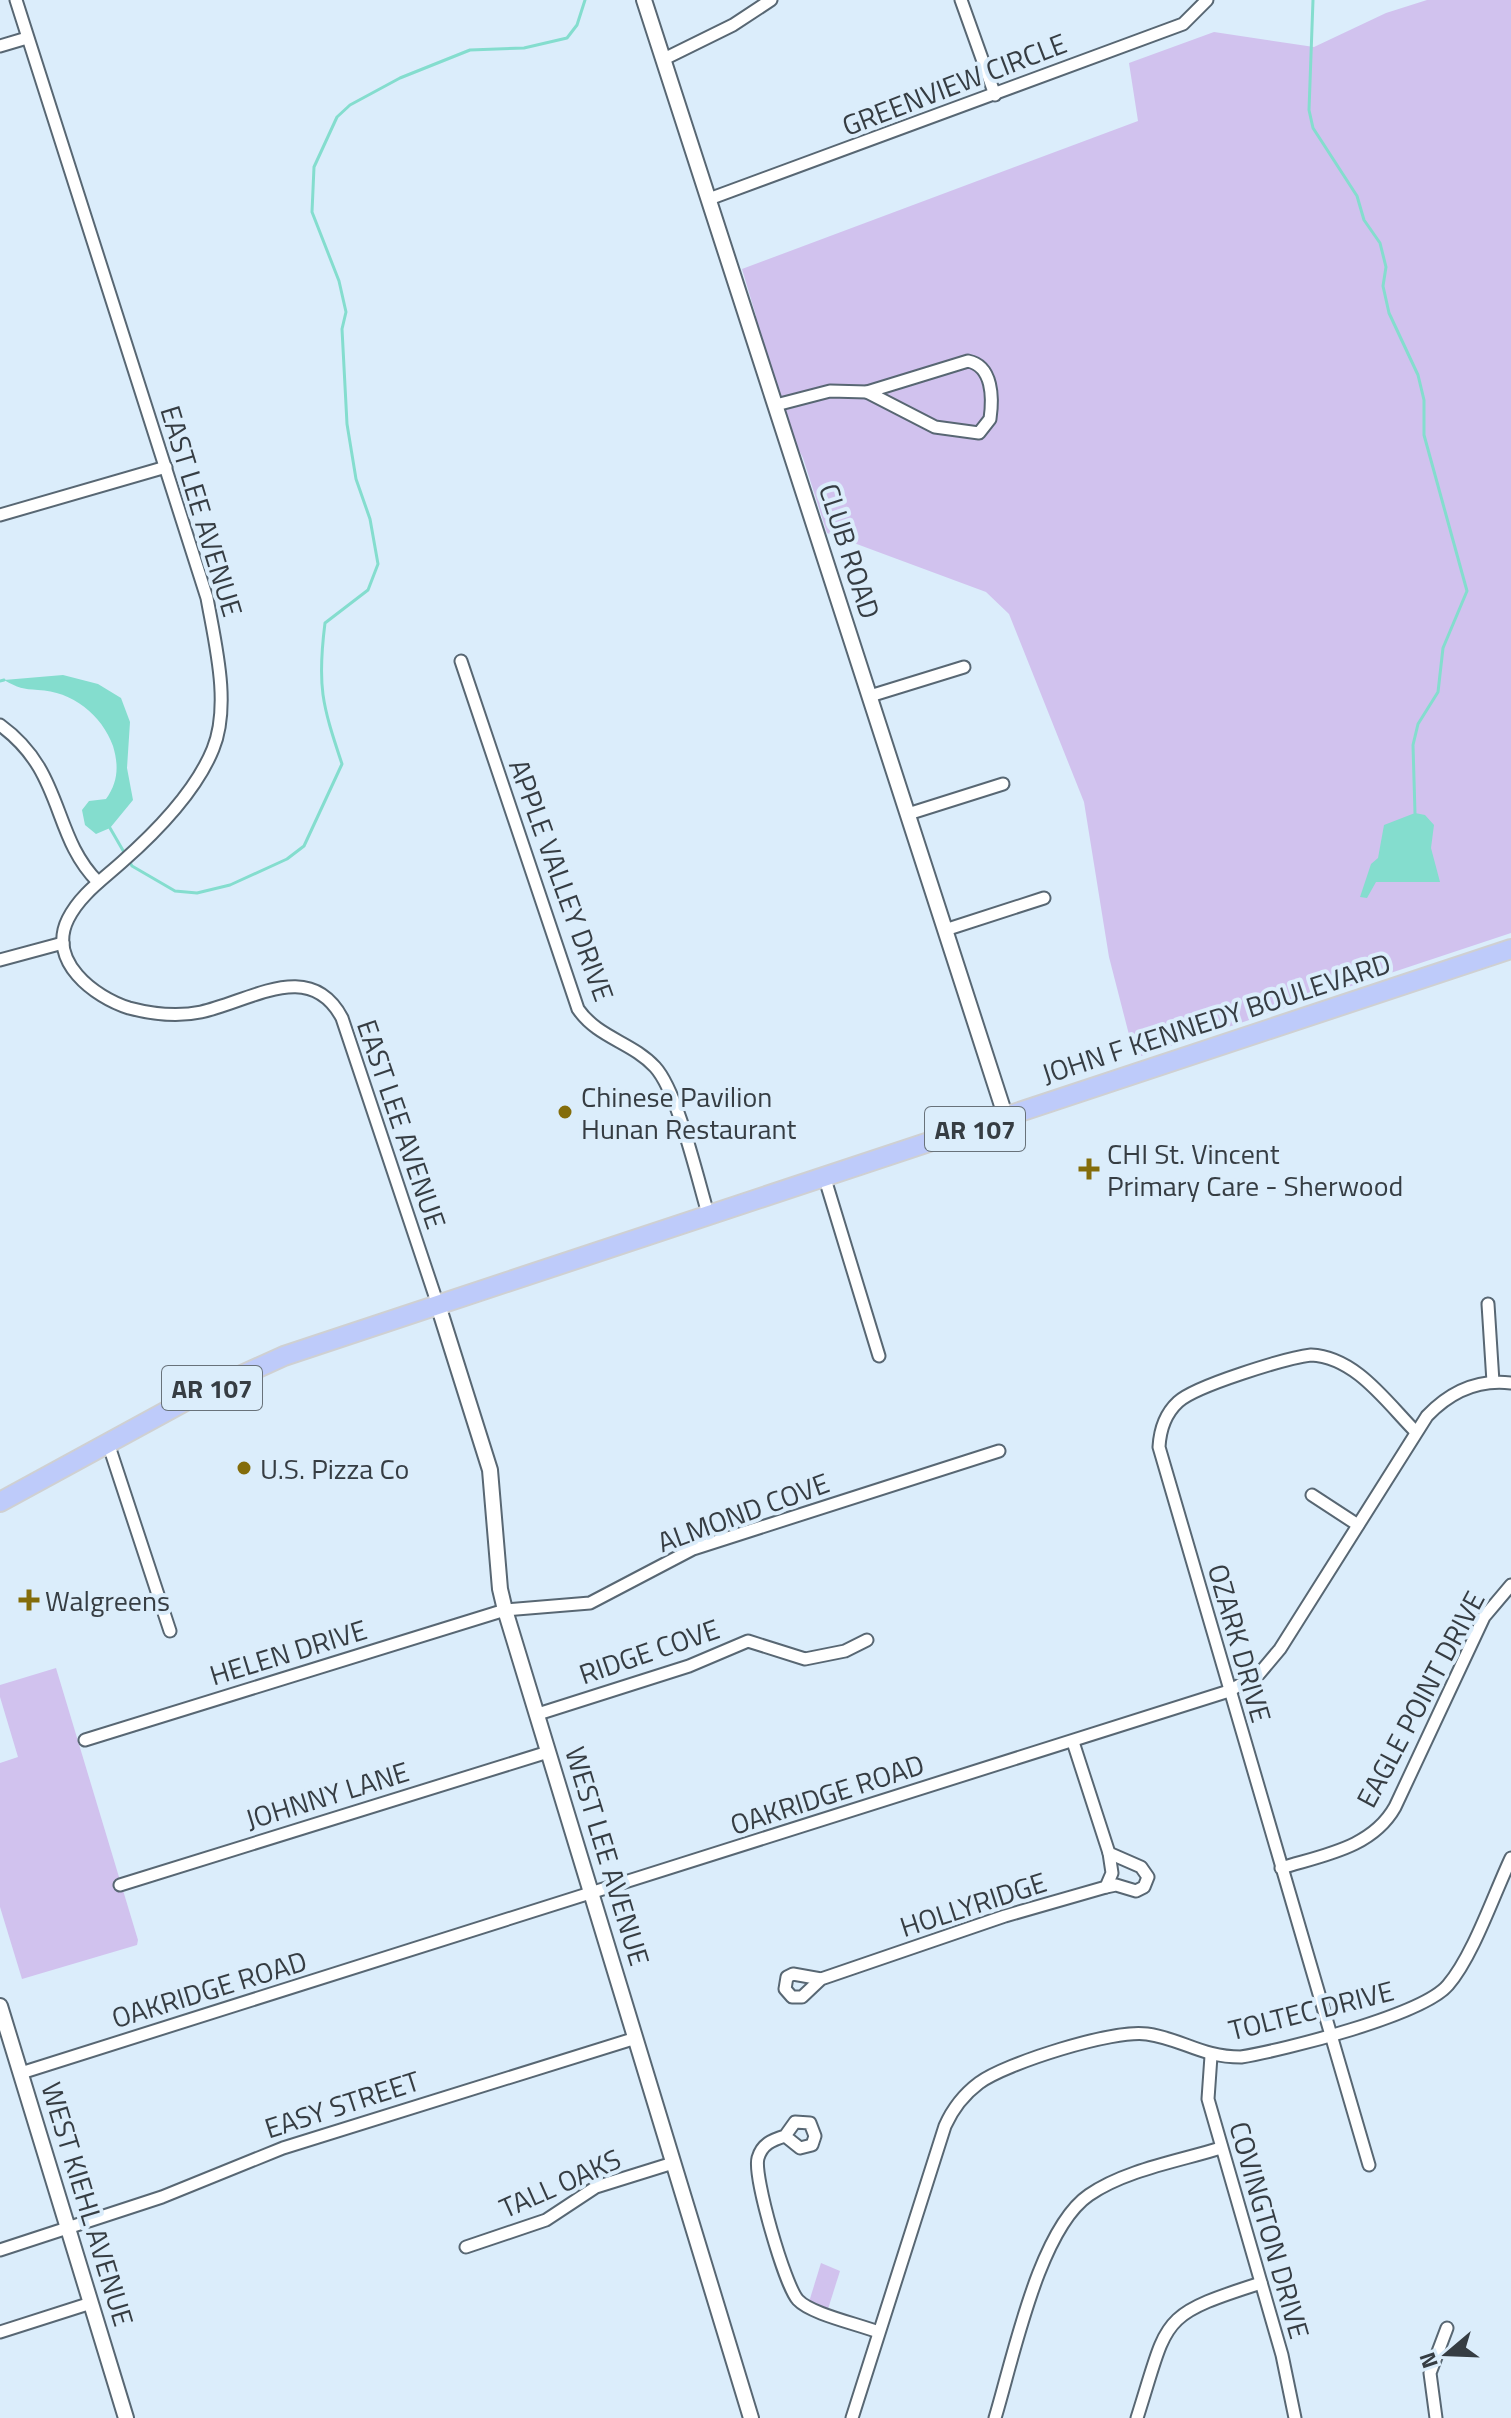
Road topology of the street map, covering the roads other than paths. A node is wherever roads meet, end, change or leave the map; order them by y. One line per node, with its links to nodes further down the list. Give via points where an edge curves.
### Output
1 (16, 0): 6 (street, EAST LEE AVENUE)
2 (644, 0): 8 (street, CLUB ROAD)
3 (771, 0): 8 (street)
4 (961, 0): 9 (street)
5 (1207, 0): 9 (street, GREENVIEW CIRCLE, via 1183,24)
6 (27, 38): 7 (street); 13 (street, EAST LEE AVENUE)
7 (0, 46)
8 (664, 59): 10 (street, CLUB ROAD)
9 (995, 95): 10 (street, GREENVIEW CIRCLE)
10 (709, 199): 12 (street, CLUB ROAD)
11 (867, 392): 11 (street, via 922,422 963,433 979,433 990,419 988,377 974,362); 12 (street, via 830,391)
12 (776, 405): 17 (street, CLUB ROAD)
13 (166, 467): 14 (street); 21 (street, EAST LEE AVENUE, via 207,598 220,713 214,746 200,772 136,849)
14 (0, 515)
15 (461, 661): 29 (street, APPLE VALLEY DRIVE, via 578,1009 595,1029 637,1051 662,1075)
16 (964, 667): 17 (street)
17 (870, 696): 20 (street, CLUB ROAD)
18 (0, 725): 21 (street, via 33,754 79,857)
19 (1003, 784): 20 (street)
20 (908, 814): 23 (street, CLUB ROAD)
21 (98, 882): 24 (street, EAST LEE AVENUE, via 68,919)
22 (1044, 898): 23 (street)
23 (945, 930): 27 (street, CLUB ROAD)
24 (63, 943): 26 (street); 31 (street, EAST LEE AVENUE, via 72,968 88,986 134,1009 190,1014 294,986 312,988 330,999 342,1018)
25 (1511, 949): 27 (main road, JOHN F KENNEDY BOULEVARD / AR 107)
26 (0, 960)
27 (1006, 1118): 28 (main road, JOHN F KENNEDY BOULEVARD / AR 107)
28 (825, 1179): 29 (main road, JOHN F KENNEDY BOULEVARD / AR 107); 32 (street)
29 (709, 1217): 31 (main road, JOHN F KENNEDY BOULEVARD / AR 107)
30 (1488, 1304): 33 (street)
31 (438, 1305): 36 (main road, AR 107, via 248,1371); 42 (street, WEST LEE AVENUE, via 490,1470)
32 (879, 1356)
33 (1493, 1382): 34 (street, OAKRIDGE ROAD); 35 (street, OAKRIDGE ROAD, via 1445,1400)
34 (1511, 1383)
35 (1416, 1432): 40 (street, OAKRIDGE ROAD); 45 (street, OZARK DRIVE, via 1352,1368 1323,1356 1303,1356 1192,1392 1170,1411 1162,1425 1160,1458)
36 (108, 1443): 39 (main road, AR 107); 43 (street)
37 (999, 1451): 42 (street, ALMOND COVE, via 693,1549 590,1603)
38 (1312, 1495): 40 (street)
39 (0, 1502)
40 (1358, 1525): 45 (street, OAKRIDGE ROAD, via 1270,1663)
41 (1511, 1585): 52 (street, EAGLE POINT DRIVE, via 1484,1617 1382,1825 1353,1845)
42 (505, 1610): 46 (street, WEST LEE AVENUE); 47 (street, HELEN DRIVE)
43 (170, 1631)
44 (867, 1640): 46 (street, RIDGE COVE, via 845,1651 805,1659 748,1641 689,1666)
45 (1229, 1691): 48 (street, OAKRIDGE ROAD); 52 (street, OZARK DRIVE)
46 (538, 1714): 49 (street, WEST LEE AVENUE)
47 (85, 1740)
48 (1073, 1742): 50 (street); 55 (street, OAKRIDGE ROAD)
49 (548, 1752): 53 (street, JOHNNY LANE); 55 (street, WEST LEE AVENUE)
50 (1109, 1853): 54 (street, via 1112,1873); 54 (street, HOLLYRIDGE, via 1141,1867 1148,1877 1136,1891)
51 (1511, 1858): 58 (street, TOLTEC DRIVE, via 1447,1986 1412,2009)
52 (1281, 1868): 58 (street, OZARK DRIVE)
53 (120, 1885)
54 (1106, 1887): 56 (street, HOLLYRIDGE)
55 (592, 1894): 59 (street, WEST LEE AVENUE); 61 (street, OAKRIDGE ROAD)
56 (821, 1979)
57 (0, 2006): 61 (street, WEST KIEHL AVENUE)
58 (1330, 2033): 60 (street, TOLTEC DRIVE, via 1255,2055); 65 (street, OZARK DRIVE)
59 (636, 2038): 64 (street, WEST LEE AVENUE); 66 (street, EASY STREET, via 283,2148)
60 (1211, 2056): 63 (street, COVINGTON DRIVE, via 1208,2099); 73 (street, TOLTEC DRIVE, via 1156,2036 1120,2034 1014,2066 968,2092 945,2126)
61 (21, 2073): 66 (street, WEST KIEHL AVENUE)
62 (785, 2136): 73 (street, via 765,2145 756,2168 793,2292 802,2303)
63 (1221, 2148): 69 (street, COVINGTON DRIVE); 77 (street, via 1102,2187 1068,2214 1050,2244)
64 (673, 2163): 67 (street, TALL OAKS, via 596,2187 546,2220); 75 (street, WEST LEE AVENUE)
65 (1369, 2165)
66 (68, 2229): 68 (street, EASY STREET); 70 (street, WEST KIEHL AVENUE)
67 (466, 2247)
68 (0, 2250)
69 (1261, 2283): 78 (street, via 1193,2305 1170,2324); 79 (street, COVINGTON DRIVE)
70 (91, 2303): 72 (street); 74 (street, WEST KIEHL AVENUE)
71 (1447, 2328): 80 (street, via 1430,2373)
72 (0, 2332)
73 (878, 2332): 76 (street, TOLTEC DRIVE)
74 (126, 2418)
75 (751, 2418)
76 (852, 2418)
77 (995, 2418)
78 (1137, 2418)
79 (1295, 2418)
80 (1436, 2418)

